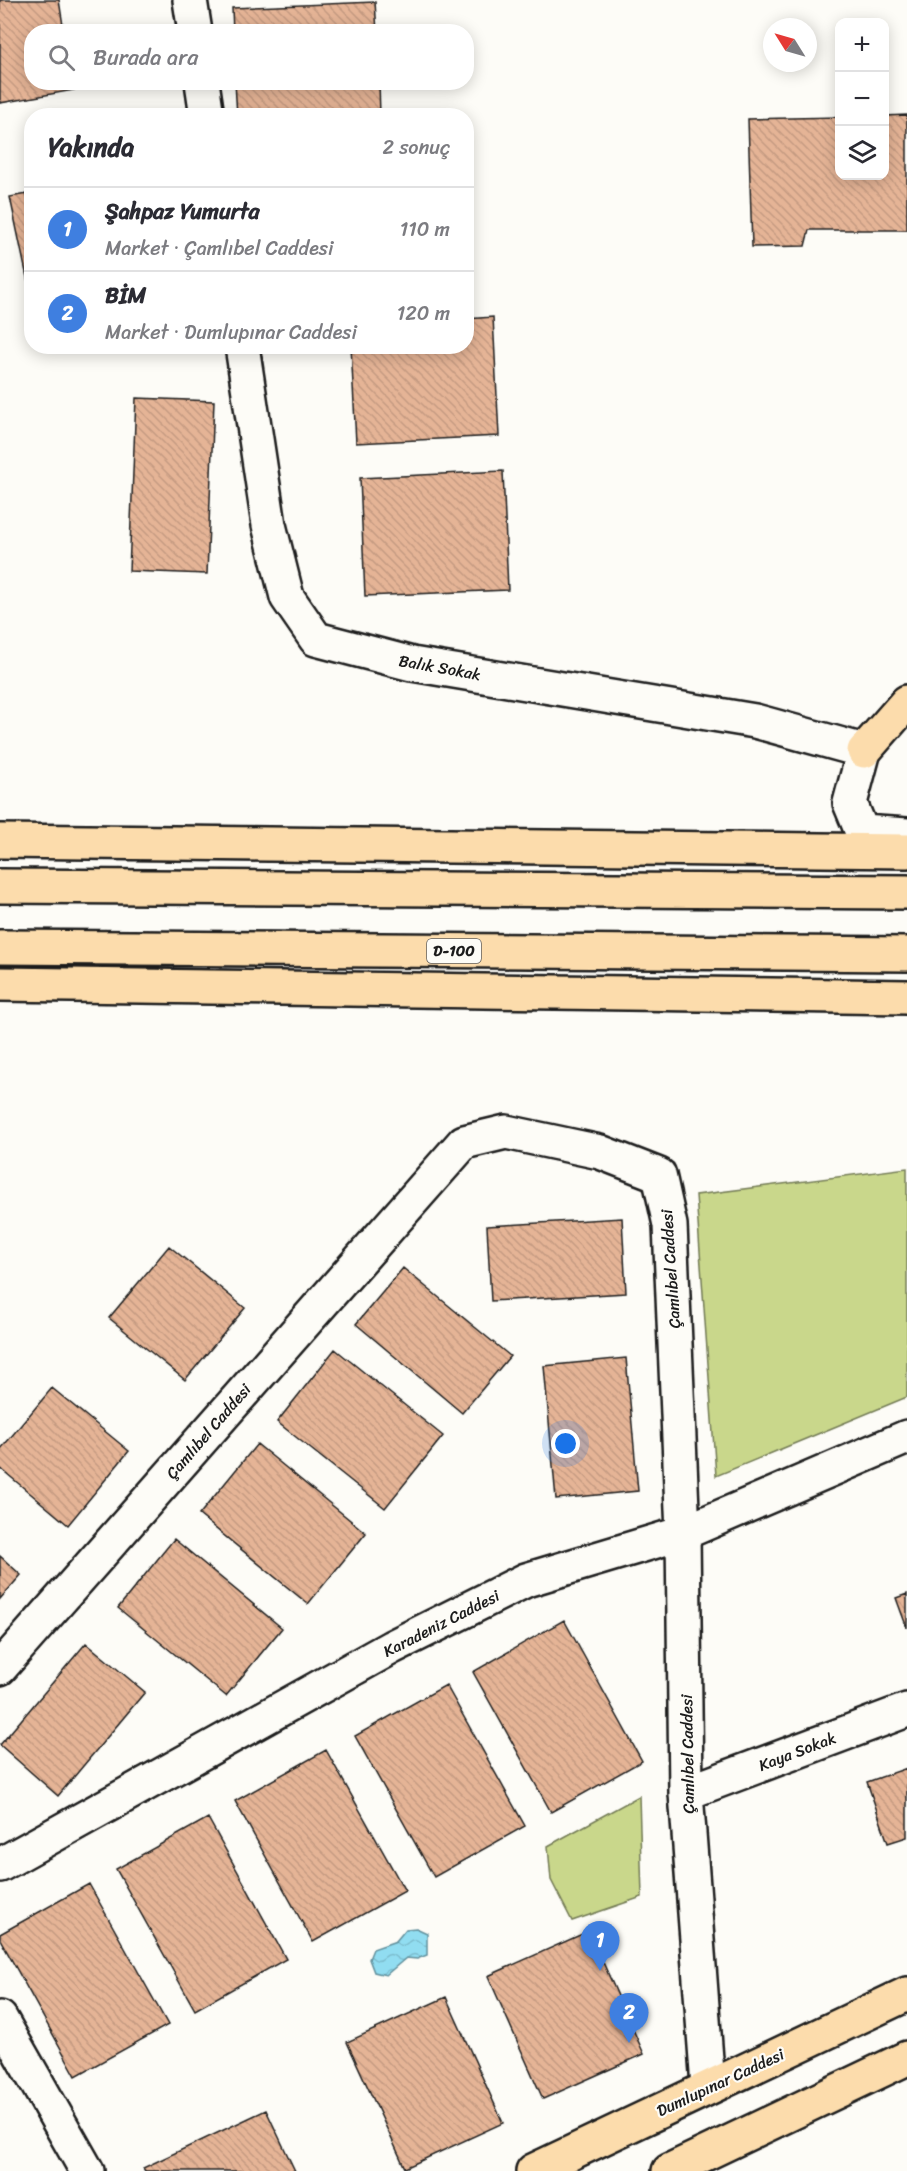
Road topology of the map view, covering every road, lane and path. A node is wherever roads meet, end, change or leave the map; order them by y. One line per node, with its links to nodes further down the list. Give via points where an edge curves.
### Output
1 (190, 0): 2 (street)
2 (194, 24)
3 (203, 90): 4 (street)
4 (206, 108)
5 (243, 354): 7 (street, Balık Sokak, via 269,525 287,597 316,639 412,664 755,720)
6 (907, 702): 7 (main road)
7 (864, 751): 8 (street, via 850,803 861,832)
8 (907, 835)
9 (0, 841): 10 (main road)
10 (907, 851)
11 (0, 886): 12 (main road)
12 (907, 892)
13 (0, 947): 14 (main road, D-100)
14 (907, 954)
15 (0, 984): 16 (main road)
16 (907, 996)
17 (907, 1437): 18 (street, Karadeniz Caddesi)
18 (683, 1533): 19 (street, Çamlıbel Caddesi, via 670,1225 659,1175 600,1152 506,1132 464,1142); 21 (street, Çamlıbel Caddesi); 22 (street, Karadeniz Caddesi, via 526,1580 392,1647)
19 (0, 1668)
20 (907, 1710): 21 (street, Kaya Sokak)
21 (686, 1793): 26 (street, Çamlıbel Caddesi)
22 (0, 1865)
23 (907, 1994): 26 (main road, Dumlupınar Caddesi)
24 (0, 2018): 27 (street)
25 (906, 2062): 29 (main road)
26 (708, 2086): 28 (main road, Dumlupınar Caddesi)
27 (87, 2171)
28 (533, 2171)
29 (669, 2171)

